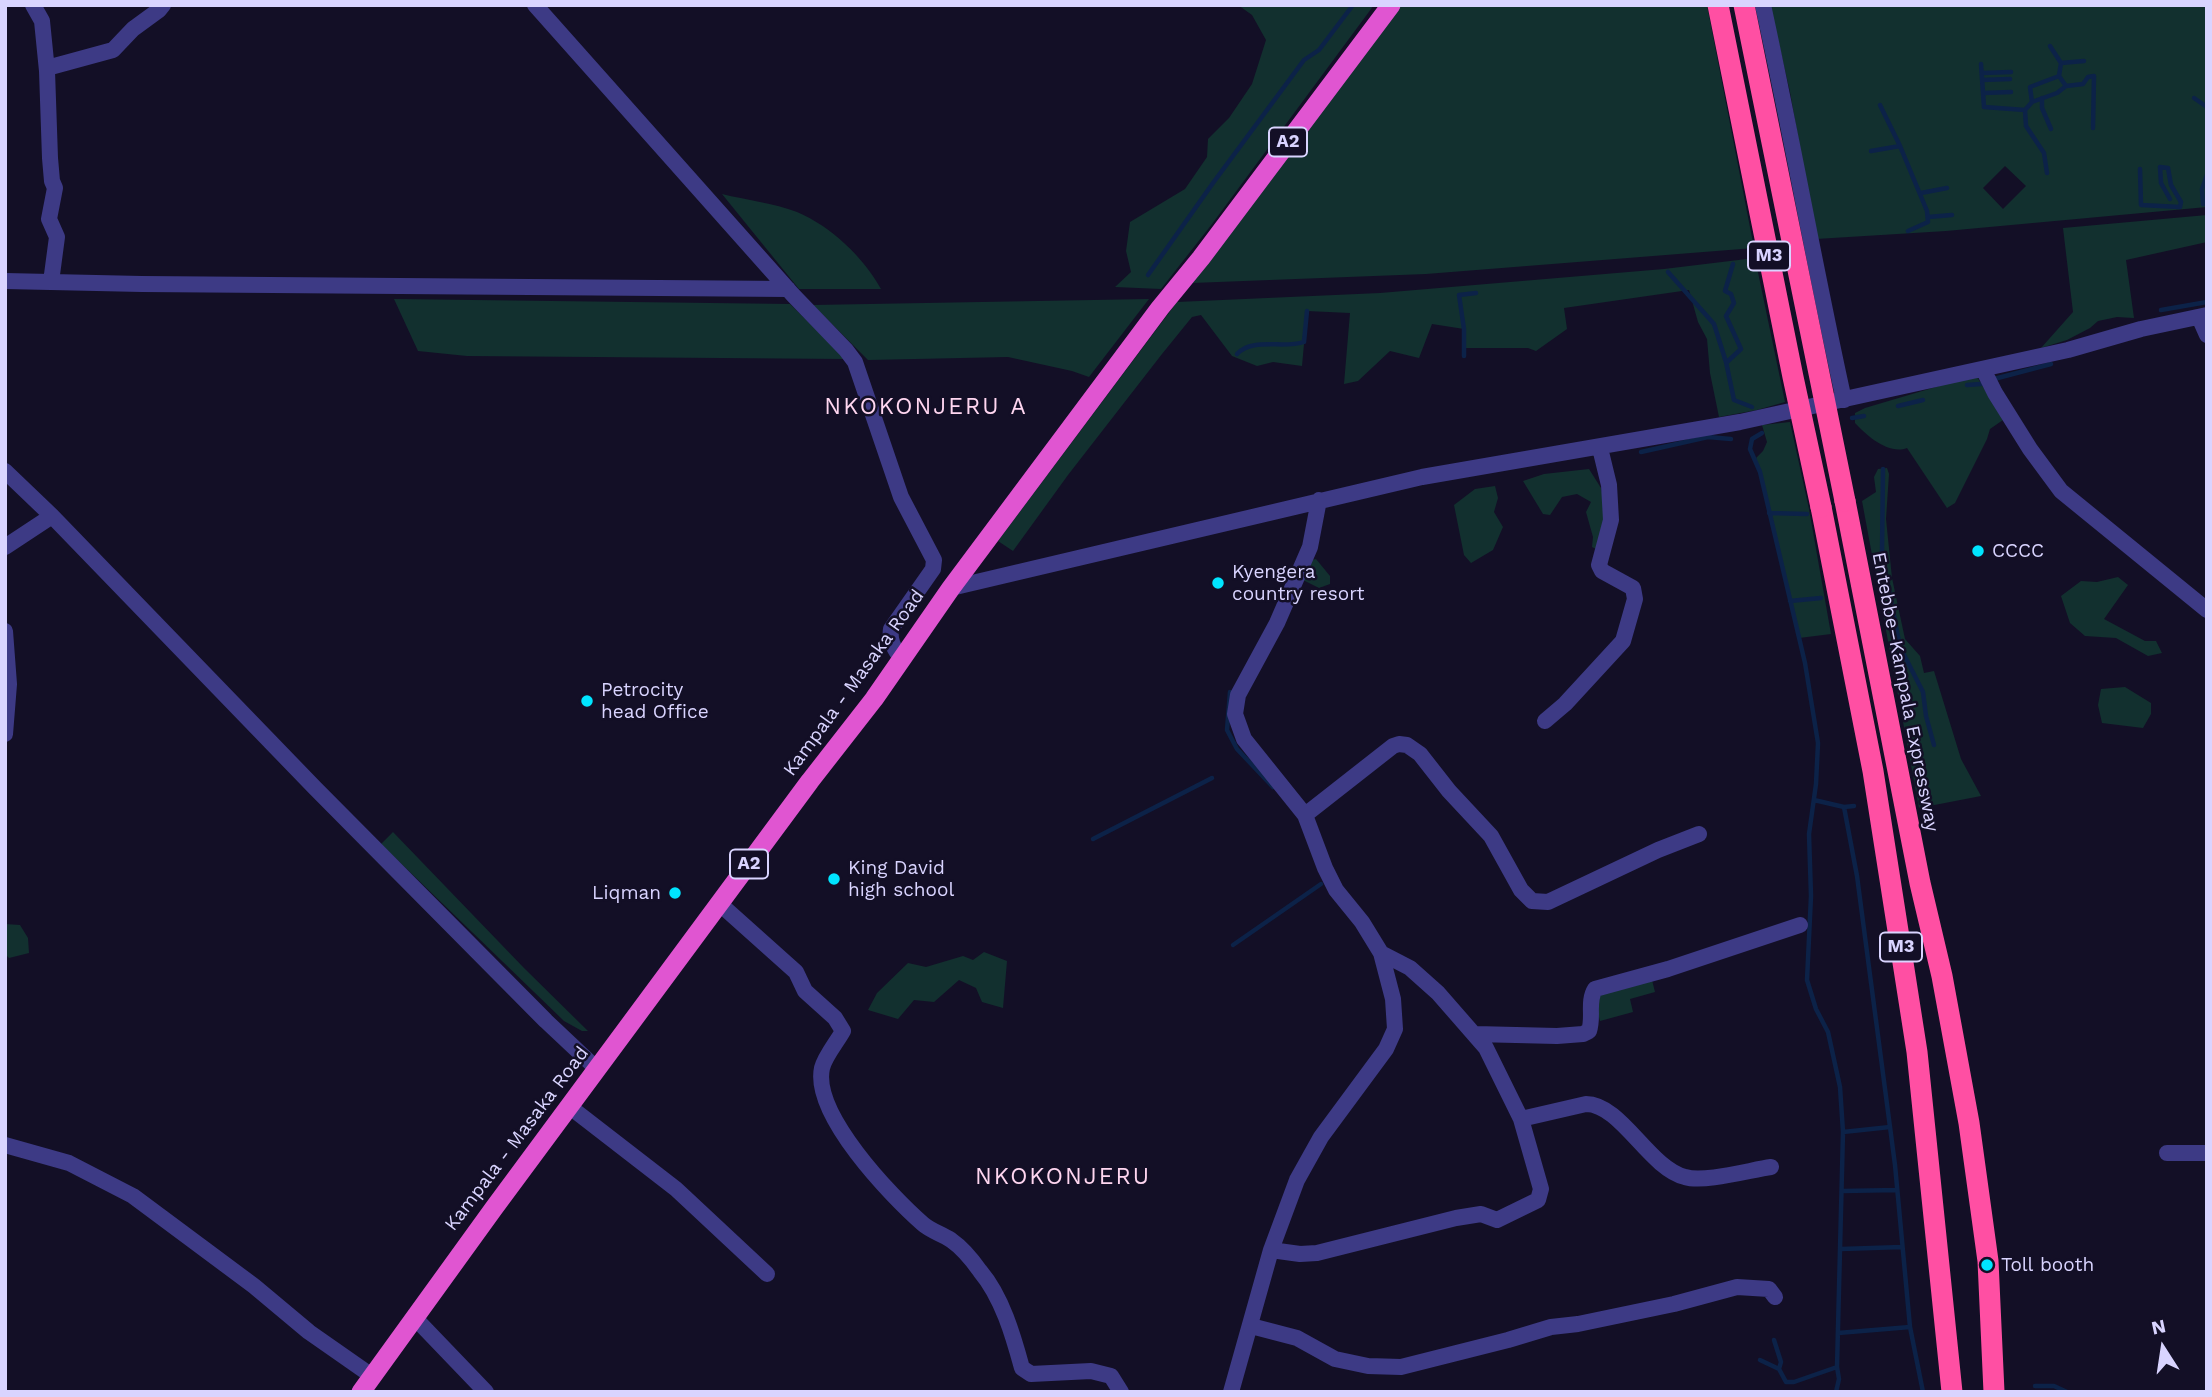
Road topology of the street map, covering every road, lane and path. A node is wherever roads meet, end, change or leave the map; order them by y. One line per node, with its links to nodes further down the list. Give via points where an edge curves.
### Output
1 (33, 5): 8 (street, via 43,21)
2 (163, 5): 8 (street, via 113,50)
3 (535, 5): 11 (street)
4 (1391, 5): 21 (highway, Kampala - Masaka Road / A2)
5 (1718, 5): 50 (highway, M3, bridge, via 1873,771 1917,1052)
6 (1744, 5): 51 (highway, Entebbe–Kampala Expressway / M3, bridge, via 1969,1123 1988,1261)
7 (1763, 5): 15 (street)
8 (47, 68): 10 (street, via 55,188 50,219 57,237)
9 (5, 281): 10 (street)
10 (51, 282): 11 (street)
11 (788, 289): 24 (street, via 855,362 901,497 934,560 933,569 891,629 890,637)
12 (2203, 316): 13 (street); 14 (street)
13 (2207, 335)
14 (1983, 369): 15 (street); 22 (street, via 2061,491)
15 (1844, 400): 16 (street)
16 (1600, 448): 18 (street, via 1467,468); 25 (street, via 1611,520 1599,565 1629,584 1635,599 1623,641)
17 (5, 471): 19 (street)
18 (1319, 500): 21 (street); 27 (street, via 1310,547 1277,623 1238,695 1235,714 1244,739)
19 (52, 516): 20 (street); 33 (street, via 315,788)
20 (5, 547)
21 (951, 588): 24 (highway, Kampala - Masaka Road / A2)
22 (2207, 610)
23 (5, 631): 26 (street, via 9,684)
24 (902, 660): 29 (highway, Kampala - Masaka Road / A2)
25 (1545, 720)
26 (5, 734)
27 (1305, 815): 28 (street, via 1393,746 1407,746 1420,754 1491,836 1521,890 1539,903); 31 (street, via 1336,890)
28 (1699, 834)
29 (724, 899): 33 (highway, Kampala - Masaka Road / A2); 39 (street, via 801,966 803,979 847,1022 849,1030 827,1069 839,1116); 48 (street, via 796,972 805,991 843,1031 822,1068 832,1113 859,1159 891,1194 926,1227 953,1241 982,1272 1011,1326 1022,1368 1031,1374 1091,1371 1111,1376)
30 (1800, 925): 32 (street, via 1595,989 1590,998 1591,1024 1583,1034)
31 (1381, 953): 32 (street, via 1410,968); 41 (street, via 1393,999 1395,1030 1321,1137 1297,1180)
32 (1475, 1034): 35 (street)
33 (597, 1069): 34 (highway, Kampala - Masaka Road / A2)
34 (570, 1107): 42 (street, via 676,1189); 44 (highway, Kampala - Masaka Road / A2)
35 (1521, 1119): 40 (street, via 1594,1104 1682,1177 1696,1179); 41 (street, via 1541,1189 1538,1200 1503,1219 1481,1214 1456,1218 1317,1253)
36 (5, 1145): 46 (street, via 69,1163 133,1196 254,1286)
37 (2167, 1153): 38 (street)
38 (2207, 1153)
39 (870, 1157)
40 (1771, 1167)
41 (1271, 1251): 45 (street)
42 (767, 1274)
43 (1775, 1297): 45 (street, via 1769,1289 1737,1287 1552,1327 1401,1367 1335,1359 1297,1338)
44 (414, 1317): 46 (highway, Kampala - Masaka Road / A2); 47 (street)
45 (1251, 1326): 49 (street)
46 (366, 1384)
47 (486, 1392)
48 (1121, 1392)
49 (1231, 1392)
50 (1952, 1392)
51 (1994, 1392)

